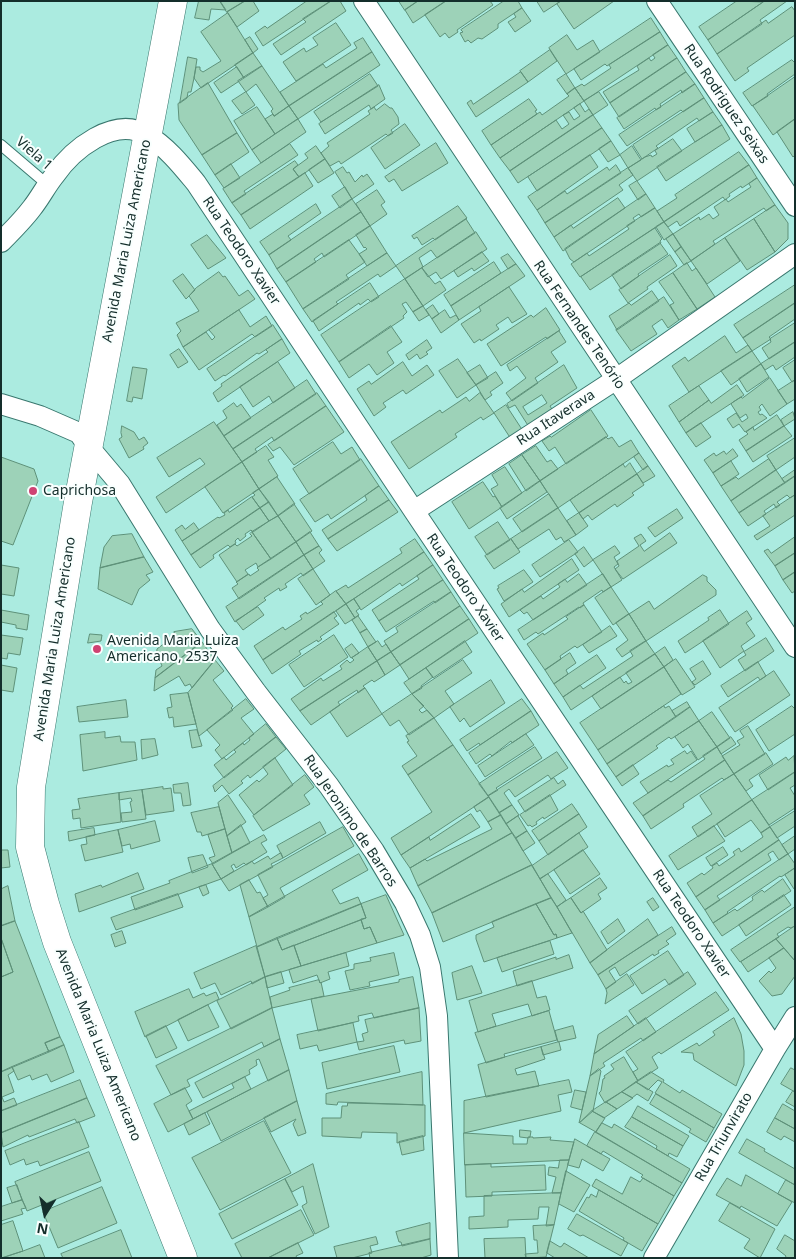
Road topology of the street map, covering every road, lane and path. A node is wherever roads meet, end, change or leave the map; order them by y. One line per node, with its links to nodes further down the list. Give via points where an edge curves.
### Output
1 (173, 1): 4 (main road, Avenida Maria Luiza Americano)
2 (364, 1): 10 (street, Rua Fernandes Tenório)
3 (657, 1): 7 (street, Rua Rodriguez Seixas)
4 (147, 135): 6 (street, via 119,129 100,135 81,148); 12 (main road, Avenida Maria Luiza Americano); 13 (street, Rua Teodoro Xavier, via 174,157 196,183)
5 (1, 144): 6 (lane, Viela 1)
6 (48, 185): 8 (street)
7 (795, 206)
8 (1, 242)
9 (795, 254): 10 (street, Rua Itaverava)
10 (615, 380): 13 (street, Rua Itaverava); 14 (street, Rua Fernandes Tenório)
11 (1, 404): 12 (street, Rua Jeronimo de Barros, via 68,427 80,433)
12 (88, 446): 17 (main road, Avenida Maria Luiza Americano, via 31,787 30,847 56,942); 18 (street, Rua Jeronimo de Barros, via 120,484 210,629 352,818 405,903 420,935 430,967 437,1016)
13 (414, 511): 16 (street, Rua Teodoro Xavier)
14 (795, 647)
15 (795, 1017): 16 (street, Rua Triunvirato)
16 (775, 1049): 19 (street, Rua Triunvirato)
17 (183, 1258)
18 (448, 1258)
19 (654, 1258)

